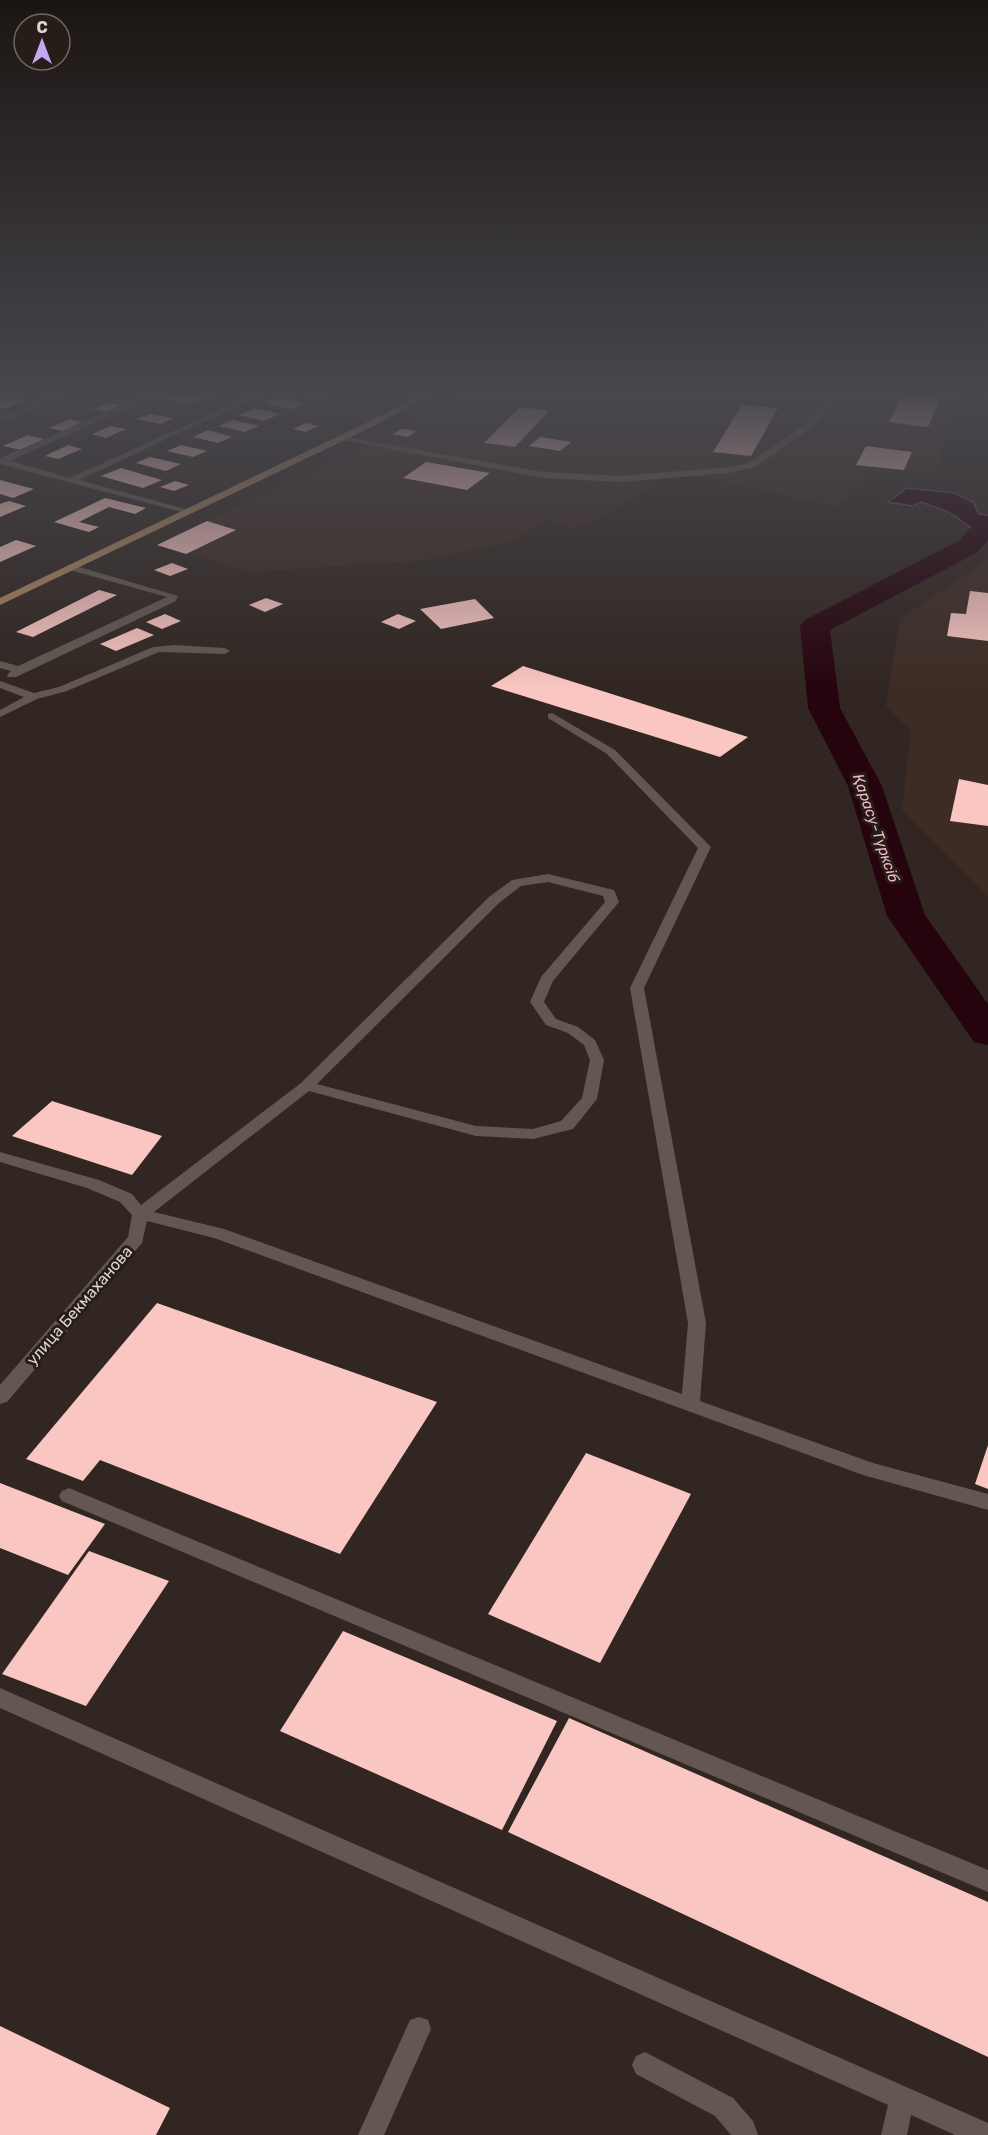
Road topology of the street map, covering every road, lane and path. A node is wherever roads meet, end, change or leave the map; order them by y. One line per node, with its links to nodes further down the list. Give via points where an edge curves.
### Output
1 (106, 491): 3 (street)
2 (231, 491): 3 (main road)
3 (186, 512): 4 (main road)
4 (73, 568): 5 (main road); 8 (street, via 173,596)
5 (0, 602)
6 (225, 651): 10 (street, via 157,649 63,689)
7 (0, 664): 8 (street)
8 (19, 670): 9 (street)
9 (0, 684): 10 (street)
10 (33, 697): 11 (street)
11 (0, 714)
12 (552, 716): 17 (street, via 611,752 705,848 637,988 697,1323)
13 (306, 1086): 13 (street, via 476,1131 533,1134 567,1125 589,1099 597,1060 590,1043 573,1030 551,1022 537,1002 546,980 612,902 609,893 548,878 518,883 494,900); 15 (street)
14 (0, 1157): 15 (street, via 93,1184 126,1198)
15 (140, 1214): 16 (street, улица Бекмаханова, via 136,1239); 17 (street, via 218,1233)
16 (0, 1397)
17 (690, 1404): 19 (street, via 870,1470)
18 (69, 1496): 21 (street)
19 (988, 1502)
20 (0, 1698): 24 (street)
21 (988, 1881)
22 (419, 2029): 25 (street)
23 (645, 2065): 26 (street, via 724,2107)
24 (902, 2098): 27 (street); 28 (street)
25 (371, 2135)
26 (745, 2135)
27 (894, 2135)
28 (985, 2135)

